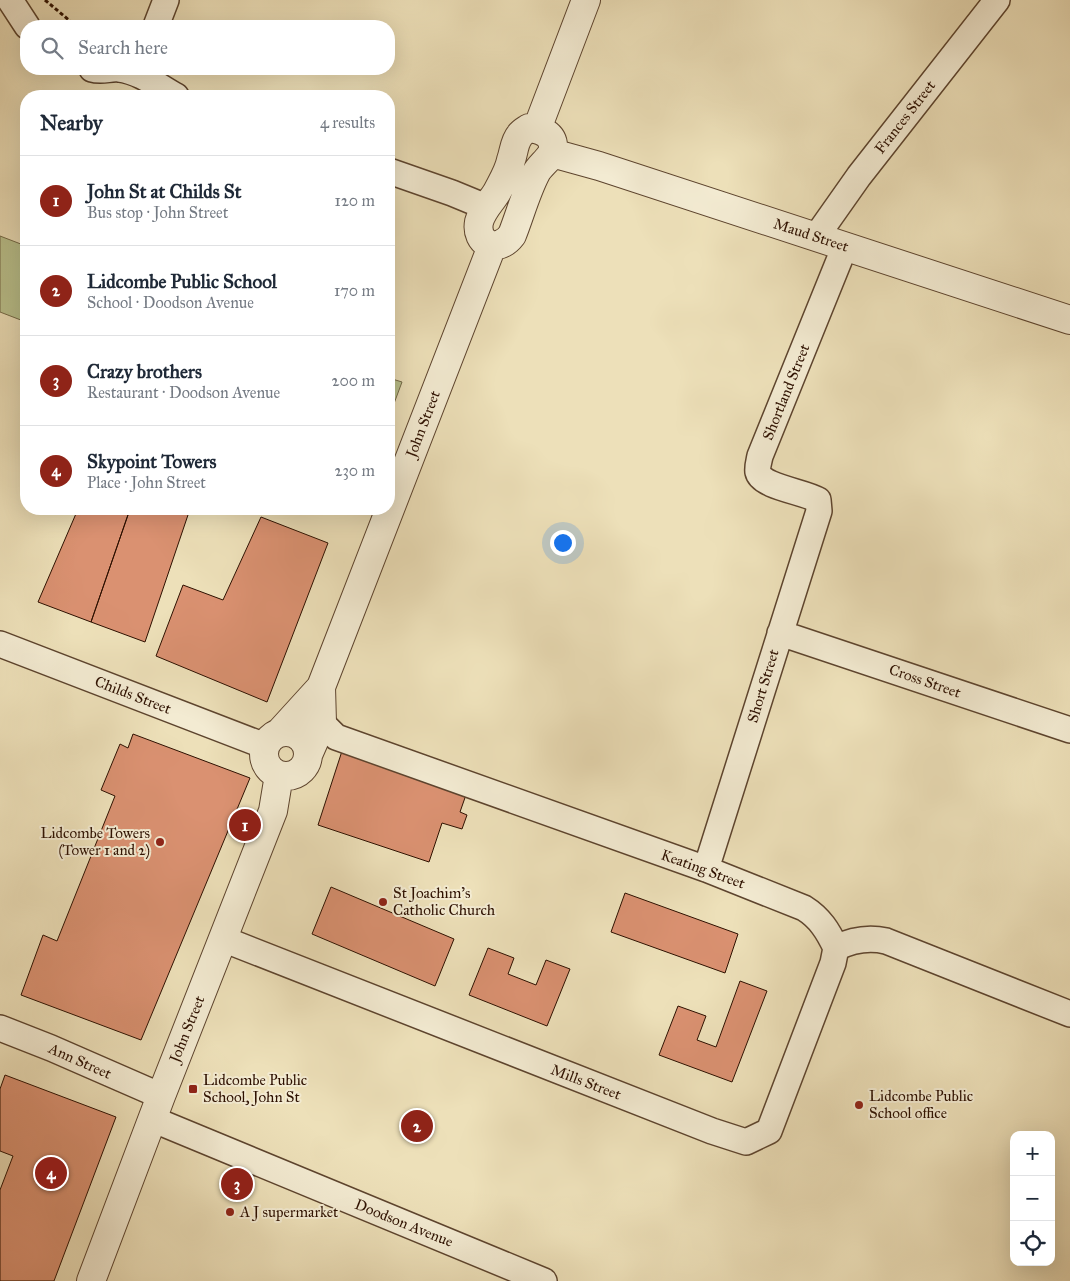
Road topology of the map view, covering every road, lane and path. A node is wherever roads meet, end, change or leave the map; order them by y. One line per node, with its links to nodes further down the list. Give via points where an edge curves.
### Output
1 (10, 0): 6 (street)
2 (45, 0): 7 (path)
3 (166, 0): 8 (street)
4 (586, 0): 11 (street)
5 (997, 0): 15 (street, Frances Street)
6 (22, 20)
7 (69, 20)
8 (158, 20)
9 (145, 75): 10 (street)
10 (167, 90)
11 (536, 128): 12 (street, via 553,141); 14 (street, via 520,134 507,172)
12 (552, 153): 15 (street, Maud Street); 16 (street, via 536,172 512,235 500,246)
13 (395, 173): 14 (street)
14 (486, 207): 16 (street, via 479,223 480,233)
15 (816, 237): 17 (street, Maud Street)
16 (492, 246): 19 (street, John Street)
17 (845, 246): 18 (street, Maud Street); 20 (street, Shortland Street, via 758,466 758,472 765,481 811,496)
18 (1070, 320)
19 (395, 496)
20 (819, 503): 22 (street, Short Street, via 817,520)
21 (387, 515): 24 (street, John Street)
22 (780, 633): 26 (street, Cross Street); 30 (street, Short Street)
23 (0, 644): 27 (street, Childs Street)
24 (321, 686): 25 (street, John Street); 27 (street, John Street)
25 (322, 723): 28 (street, John Street); 30 (street, Keating Street, via 336,737)
26 (1070, 730)
27 (273, 739): 28 (street, via 288,732 301,737 308,748); 29 (street, via 264,760)
28 (308, 755): 29 (street, via 304,768 299,772)
29 (279, 775): 31 (street, John Street, via 274,811)
30 (706, 869): 32 (street, Keating Street, via 804,908 816,916)
31 (223, 939): 32 (street, Mills Street, via 712,1132 746,1142 769,1131); 35 (street, John Street)
32 (836, 948): 33 (street, via 858,940 875,938 886,941)
33 (1070, 1014)
34 (0, 1028): 35 (street, Ann Street, via 51,1048)
35 (157, 1108): 36 (street, John Street); 37 (street, Doodson Avenue)
36 (91, 1281)
37 (544, 1281)

